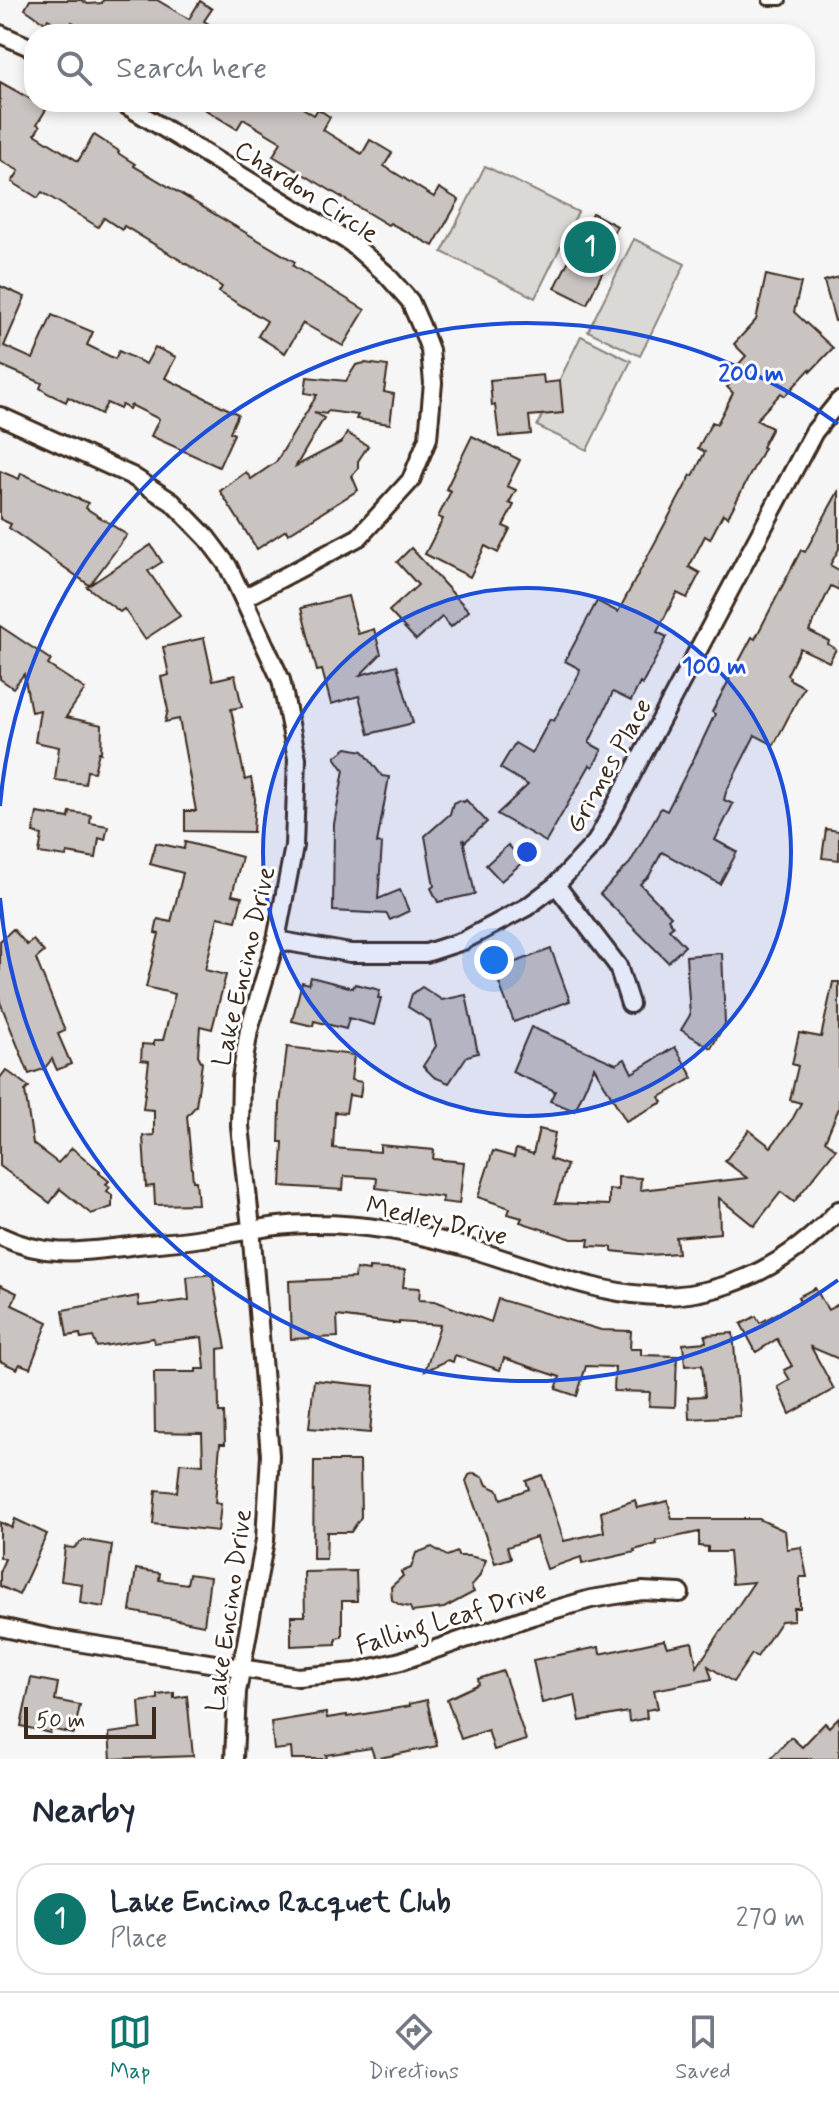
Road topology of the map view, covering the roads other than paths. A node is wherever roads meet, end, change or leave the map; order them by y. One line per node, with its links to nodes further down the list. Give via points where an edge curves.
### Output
1 (768, 0): 2 (lane)
2 (781, 0)
3 (0, 34): 4 (street)
4 (24, 45)
5 (137, 112): 8 (street, Chardon Circle, via 366,255 410,301 430,350 433,403 428,438 411,480 359,537)
6 (839, 401): 9 (street, Grimes Place, via 814,432 596,842)
7 (0, 416): 8 (street, Lake Encino Drive, via 132,476 172,502 214,547)
8 (244, 598): 10 (street, Lake Encino Drive, via 281,680 297,758 294,846)
9 (556, 885): 10 (street, Grimes Place, via 494,926 426,953 350,953); 11 (street, via 618,966)
10 (276, 940): 13 (street, Lake Encino Drive, via 249,1030 241,1078 240,1126)
11 (630, 1004)
12 (839, 1210): 13 (street, Medley Drive, via 819,1232 756,1275 688,1294 603,1289 450,1243 372,1227 314,1223)
13 (251, 1228): 14 (street, Medley Drive, via 57,1253); 17 (street, Lake Encino Drive, via 270,1455 265,1540)
14 (0, 1236)
15 (680, 1593): 17 (street, Falling Leaf Drive, via 642,1591 591,1599 355,1672 298,1677)
16 (0, 1627): 17 (street, Falling Leaf Drive)
17 (242, 1668): 18 (street, Lake Encino Drive)
18 (234, 1759)

